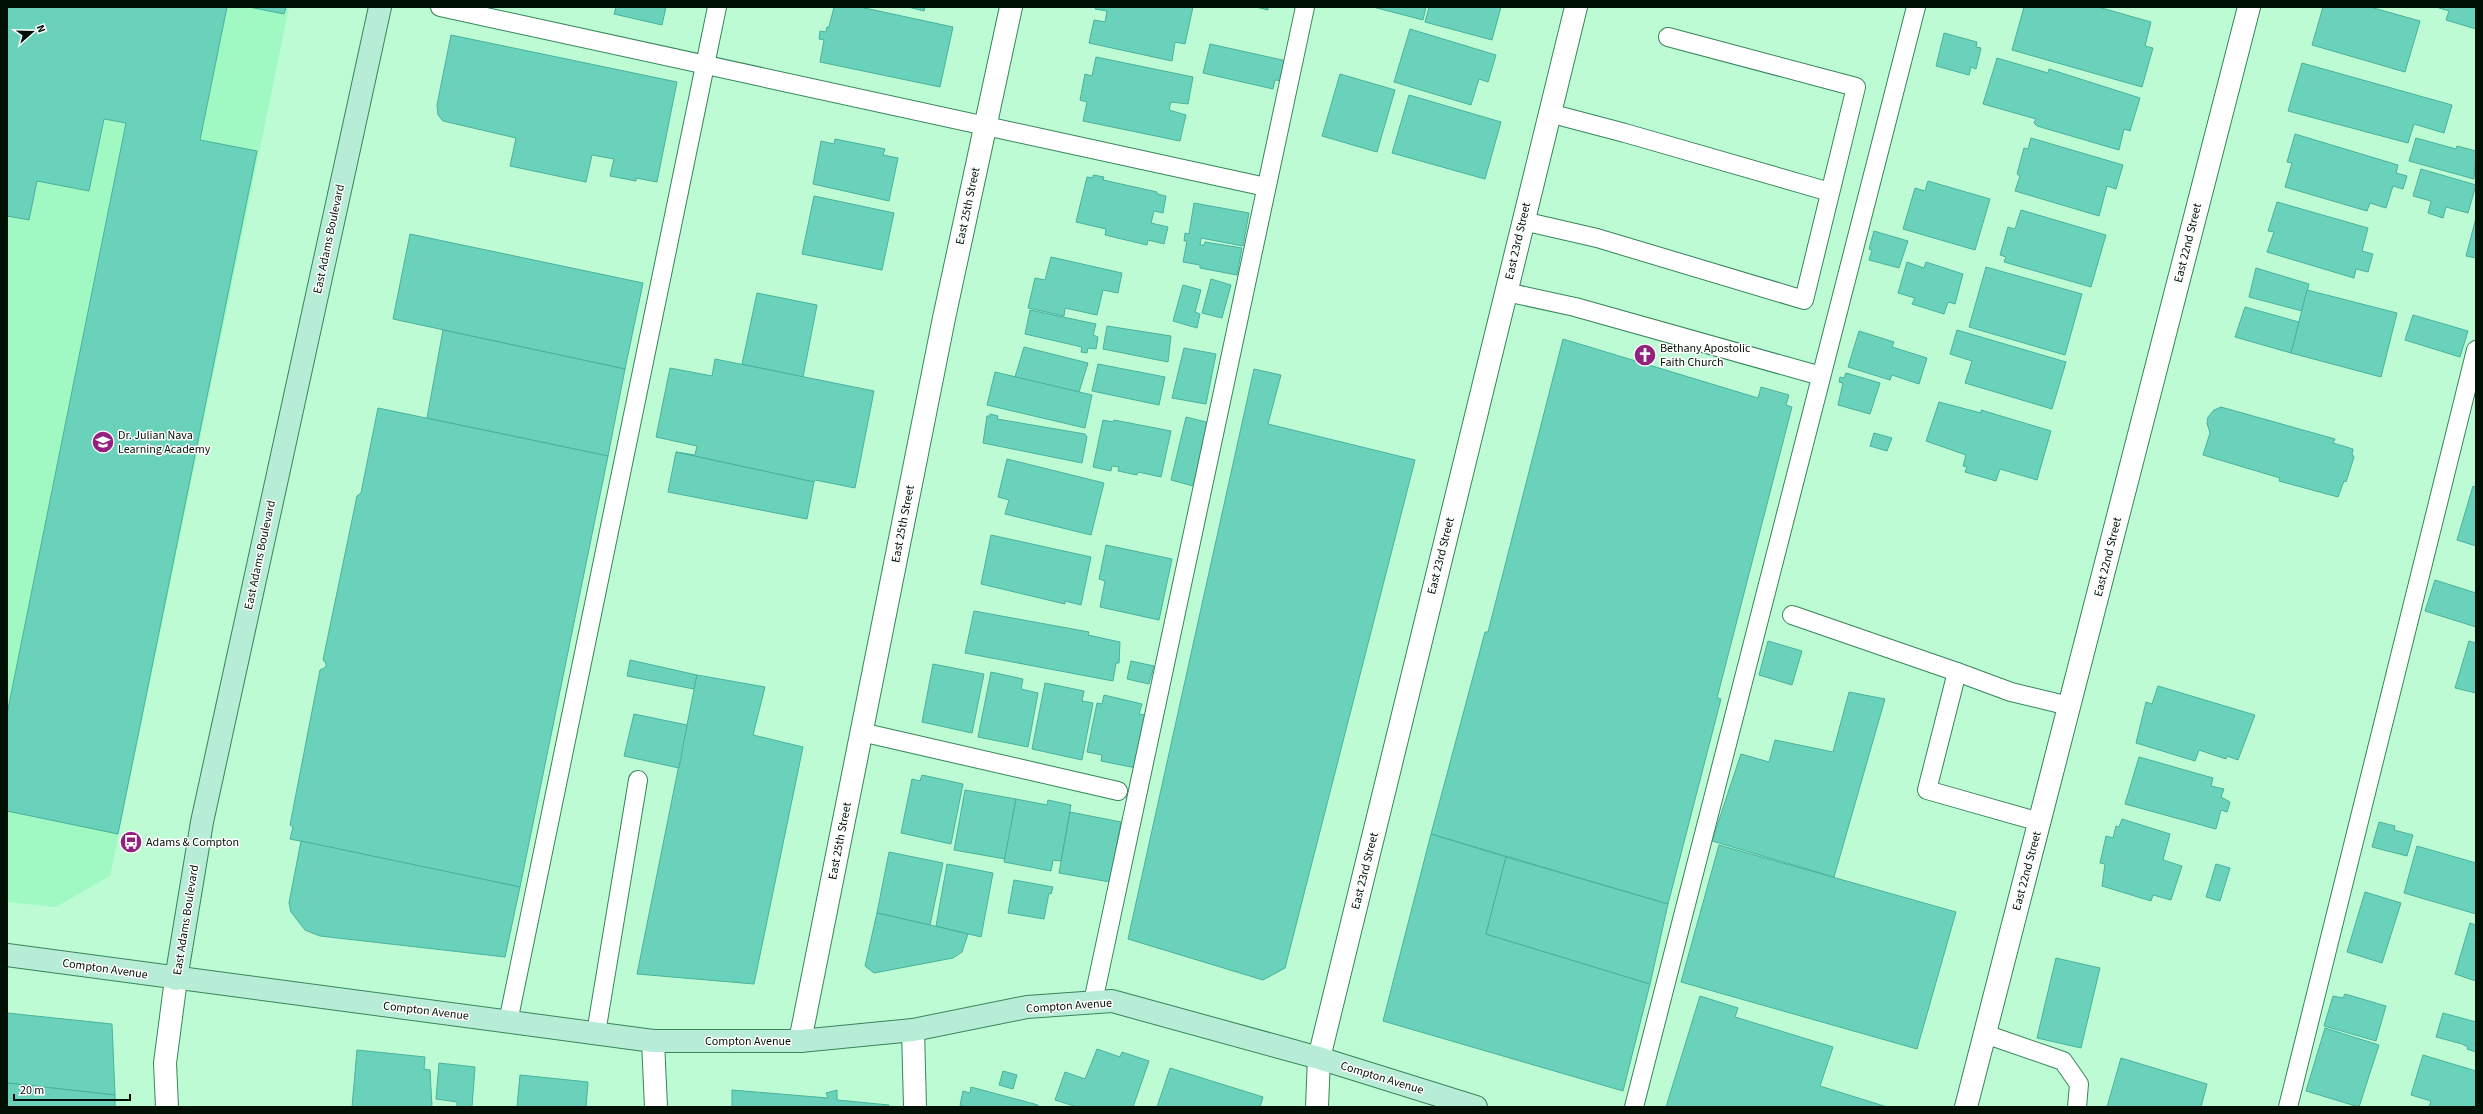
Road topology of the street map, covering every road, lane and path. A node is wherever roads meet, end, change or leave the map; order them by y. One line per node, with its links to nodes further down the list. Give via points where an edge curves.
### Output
1 (380, 7): 27 (street, East Adams Boulevard, via 202,822)
2 (440, 7): 10 (lane)
3 (718, 7): 10 (lane)
4 (1011, 7): 12 (street, East 25th Street)
5 (1305, 7): 13 (lane)
6 (1576, 7): 11 (street, East 23rd Street)
7 (1916, 7): 18 (lane)
8 (2249, 7): 21 (street, East 22nd Street)
9 (1668, 37): 14 (lane, via 1856,87)
10 (706, 65): 12 (lane); 29 (lane)
11 (1549, 113): 14 (lane); 15 (street, East 23rd Street)
12 (986, 125): 13 (lane); 22 (street, East 25th Street)
13 (1266, 187): 28 (lane)
14 (1830, 192): 15 (lane, via 1804,300 1598,238)
15 (1523, 221): 16 (street, East 23rd Street)
16 (1506, 292): 18 (lane, via 1574,307); 35 (street, East 23rd Street)
17 (2476, 350): 44 (lane)
18 (1821, 376): 41 (lane)
19 (1792, 615): 20 (lane)
20 (1957, 672): 21 (lane, via 2011,692); 25 (lane, via 1927,790)
21 (2069, 706): 25 (street, East 22nd Street)
22 (862, 732): 24 (lane); 34 (street, East 25th Street)
23 (638, 780): 31 (lane)
24 (1118, 791)
25 (2040, 822): 32 (street, East 22nd Street)
26 (7, 955): 27 (street, Compton Avenue)
27 (176, 979): 29 (street, Compton Avenue); 36 (street, East Adams Boulevard, via 165,1063)
28 (1093, 1002): 30 (street, Compton Avenue, via 1027,1007); 35 (street, Compton Avenue, via 1112,1001)
29 (508, 1022): 31 (street, Compton Avenue)
30 (913, 1030): 34 (street, Compton Avenue); 38 (street)
31 (596, 1033): 33 (street, Compton Avenue)
32 (1985, 1034): 42 (street, East 22nd Street); 43 (lane, via 2063,1061 2079,1084)
33 (653, 1041): 34 (street, Compton Avenue); 37 (street)
34 (800, 1041)
35 (1319, 1058): 39 (street, East 23rd Street); 40 (street, Compton Avenue)
36 (166, 1107)
37 (656, 1107)
38 (916, 1107)
39 (1317, 1107)
40 (1476, 1107)
41 (1634, 1107)
42 (1966, 1107)
43 (2078, 1107)
44 (2288, 1107)

